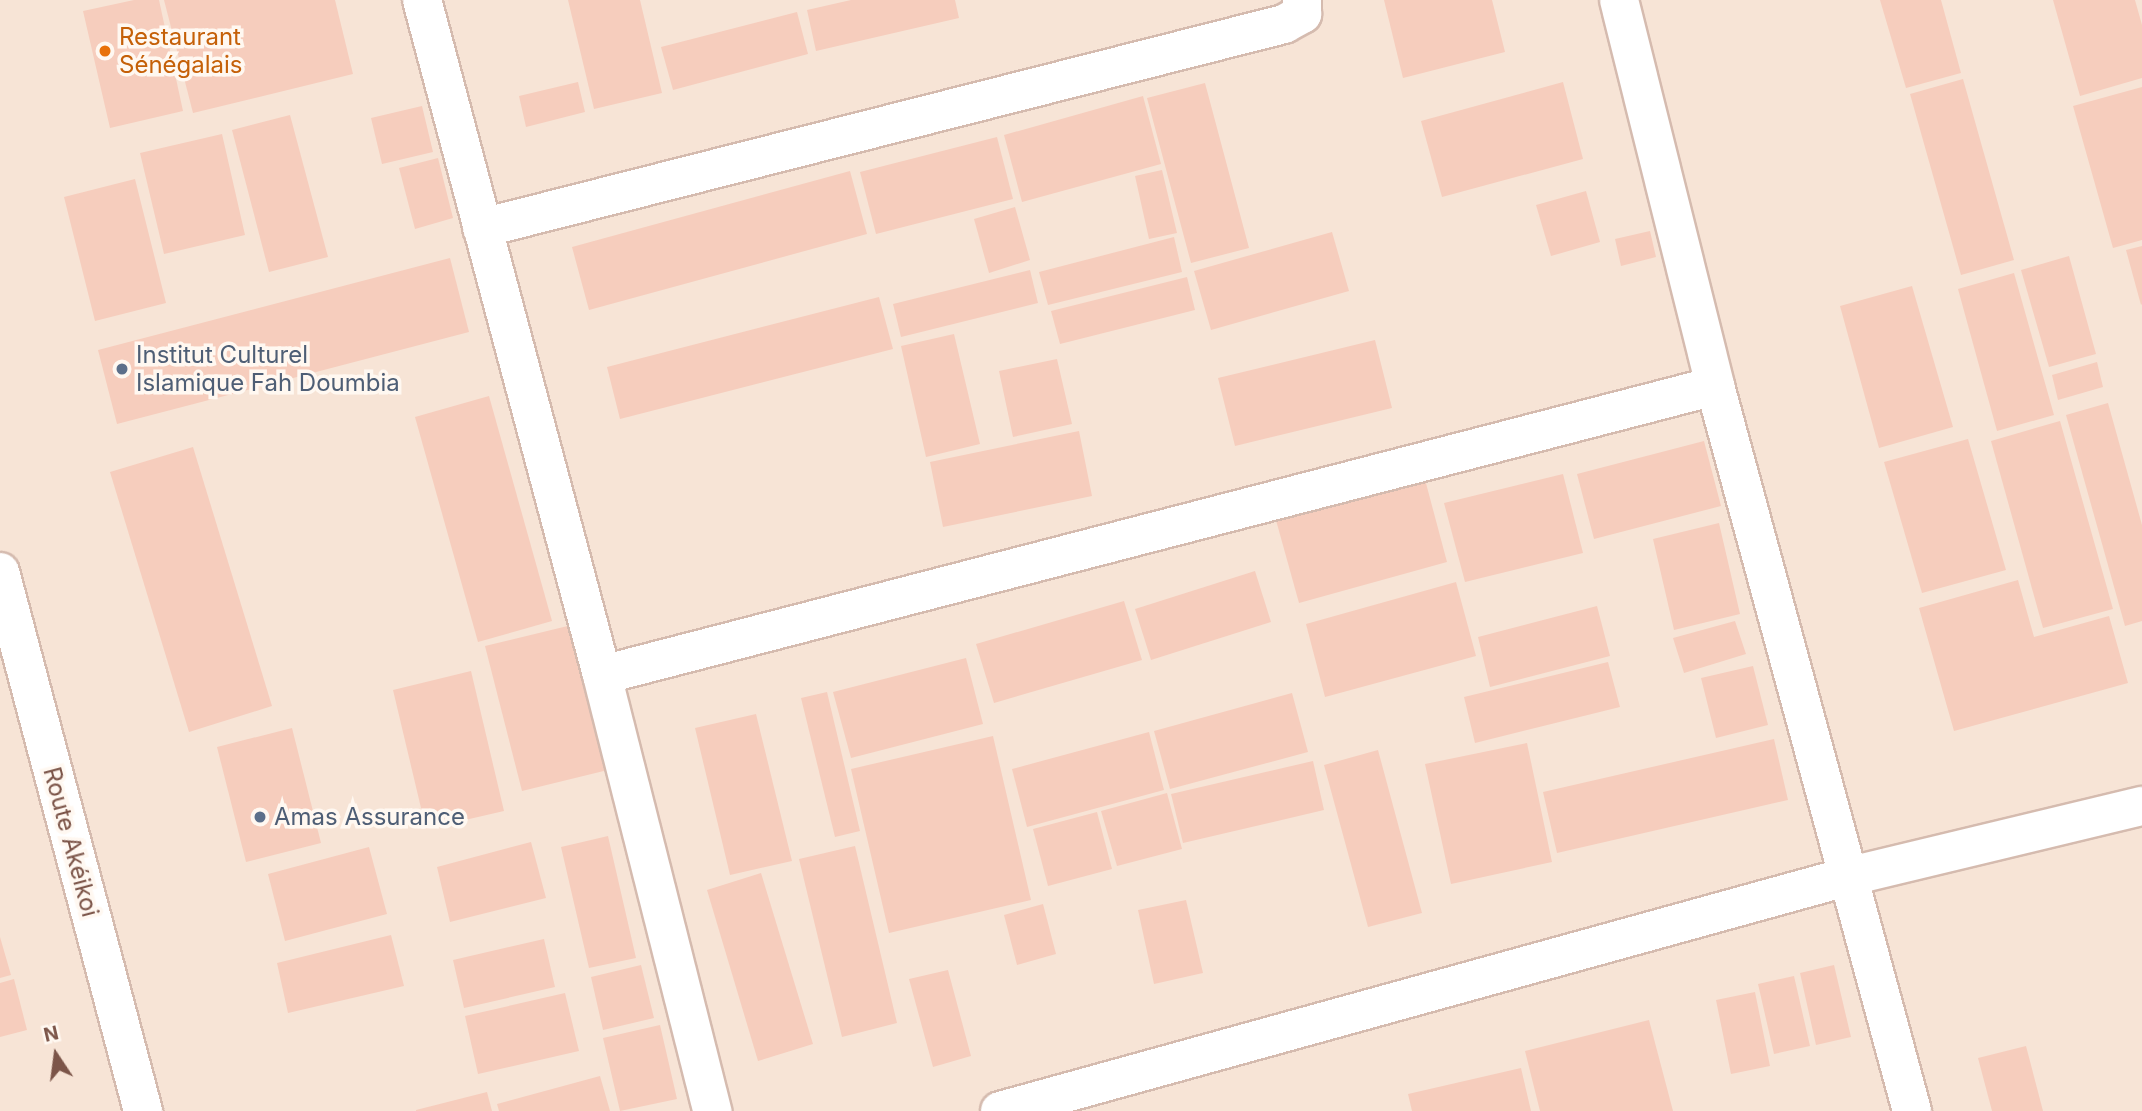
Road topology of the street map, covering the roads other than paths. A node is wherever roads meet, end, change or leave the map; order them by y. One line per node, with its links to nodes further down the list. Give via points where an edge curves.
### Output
1 (422, 0): 4 (street)
2 (1302, 0): 4 (street, via 1302,14 1284,24)
3 (1619, 0): 5 (street)
4 (482, 228): 7 (street)
5 (1715, 386): 7 (street); 9 (street)
6 (0, 572): 10 (street, Route Akéikoi)
7 (602, 675): 11 (street)
8 (2142, 806): 9 (street)
9 (1846, 877): 12 (street); 13 (street)
10 (143, 1111)
11 (712, 1111)
12 (1000, 1111)
13 (1912, 1111)

